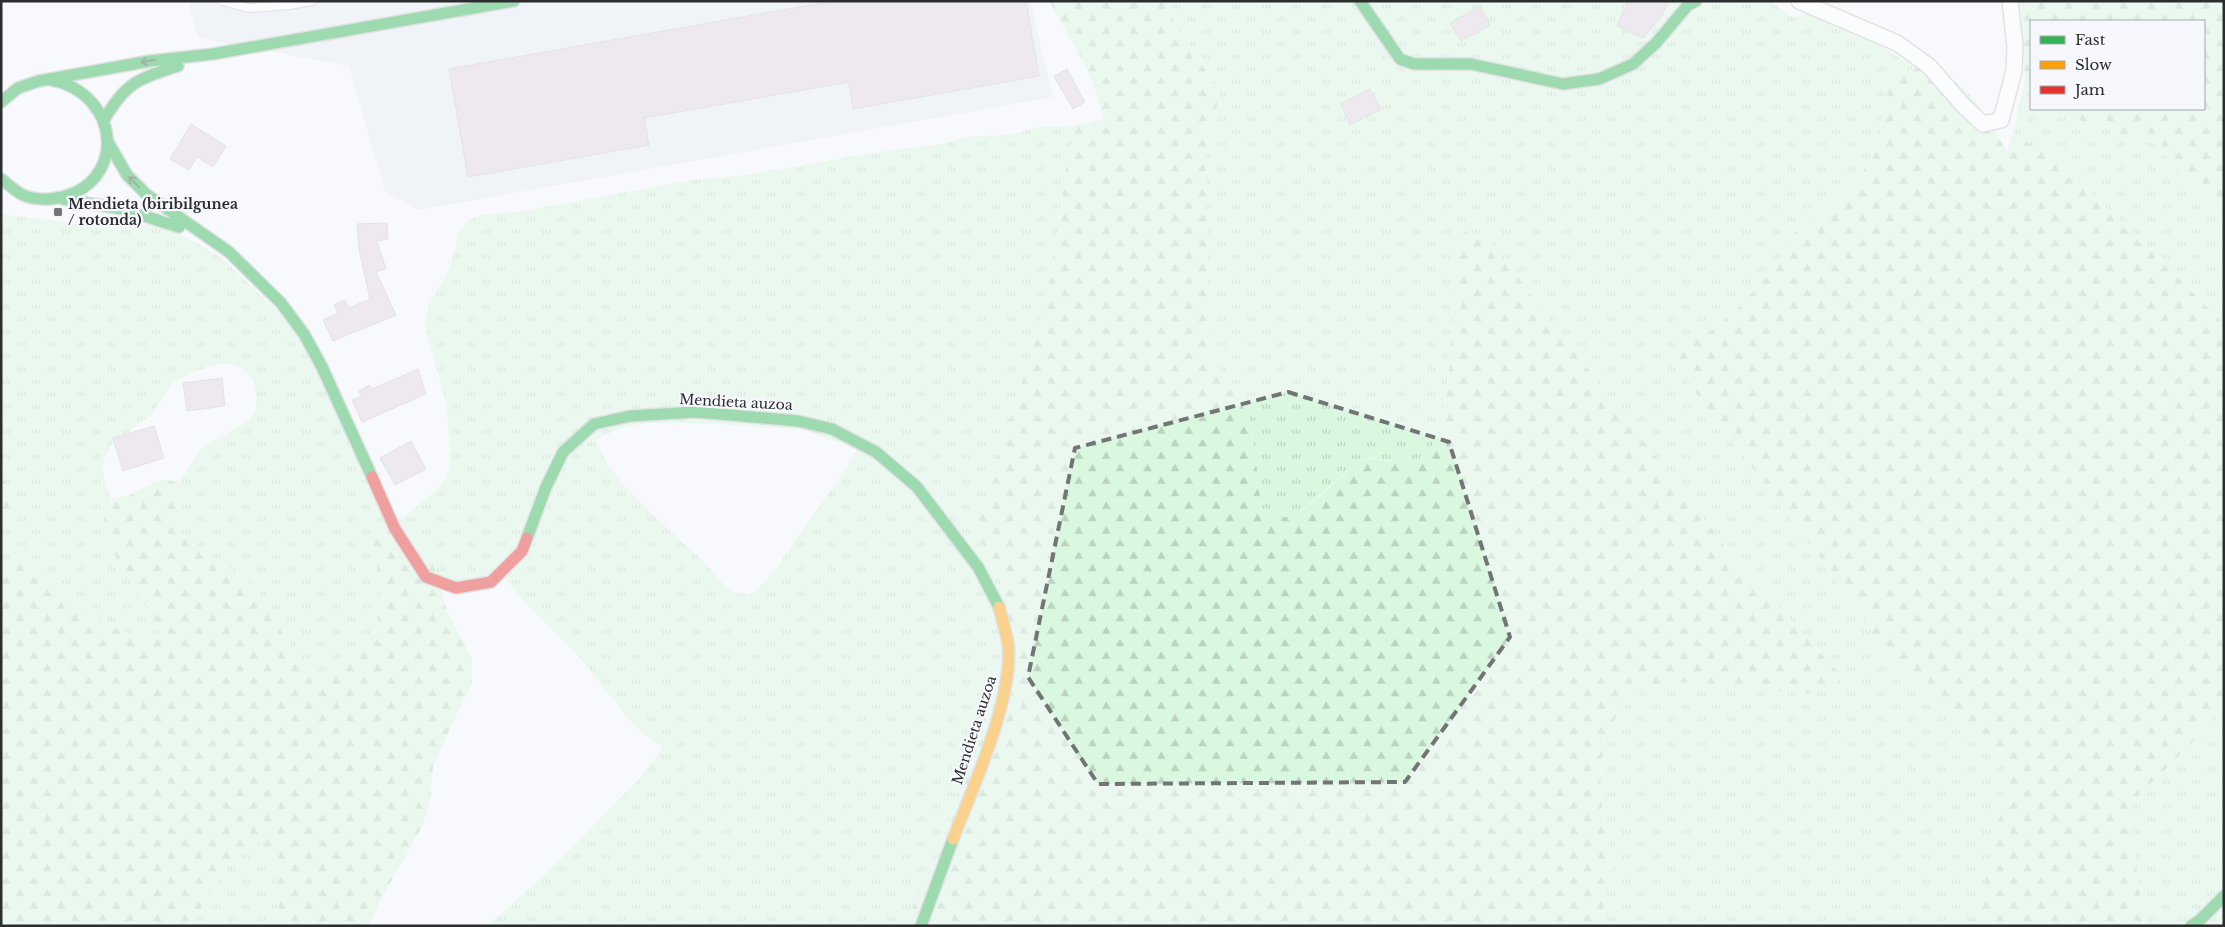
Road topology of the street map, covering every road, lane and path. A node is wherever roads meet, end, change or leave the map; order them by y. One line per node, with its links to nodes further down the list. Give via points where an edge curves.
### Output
1 (222, 1): 2 (lane, via 249,8)
2 (312, 1)
3 (514, 1): 8 (street)
4 (1360, 1): 5 (street, via 1404,61 1414,64 1471,64 1564,84 1600,79 1633,64 1656,43 1688,5)
5 (1696, 1)
6 (1799, 1): 7 (street, via 1897,43 1929,66 1983,124 2001,120 2014,71)
7 (2010, 1)
8 (214, 54): 9 (street, one-way to 9, via 150,60); 11 (street, via 131,83 120,92)
9 (39, 81): 10 (street, via 23,85); 11 (street, via 53,80 78,89 98,107)
10 (1, 102)
11 (104, 120): 12 (street)
12 (108, 142): 14 (street, via 106,155 95,178 86,187); 15 (street, Mendieta auzoa, one-way to 12, via 146,194 127,175)
13 (4, 184): 14 (street, via 35,199)
14 (63, 199): 15 (street, via 107,205 166,222)
15 (229, 252): 17 (street, Mendieta auzoa, via 281,303 304,334 322,366 395,529 426,577 456,588 491,582 522,551 546,486 563,452 594,424 630,416 696,412 798,421 832,429 876,452 917,487 978,567 999,605 1008,645 1007,682 990,740)
16 (2224, 896): 18 (street)
17 (920, 926)
18 (2191, 926)

